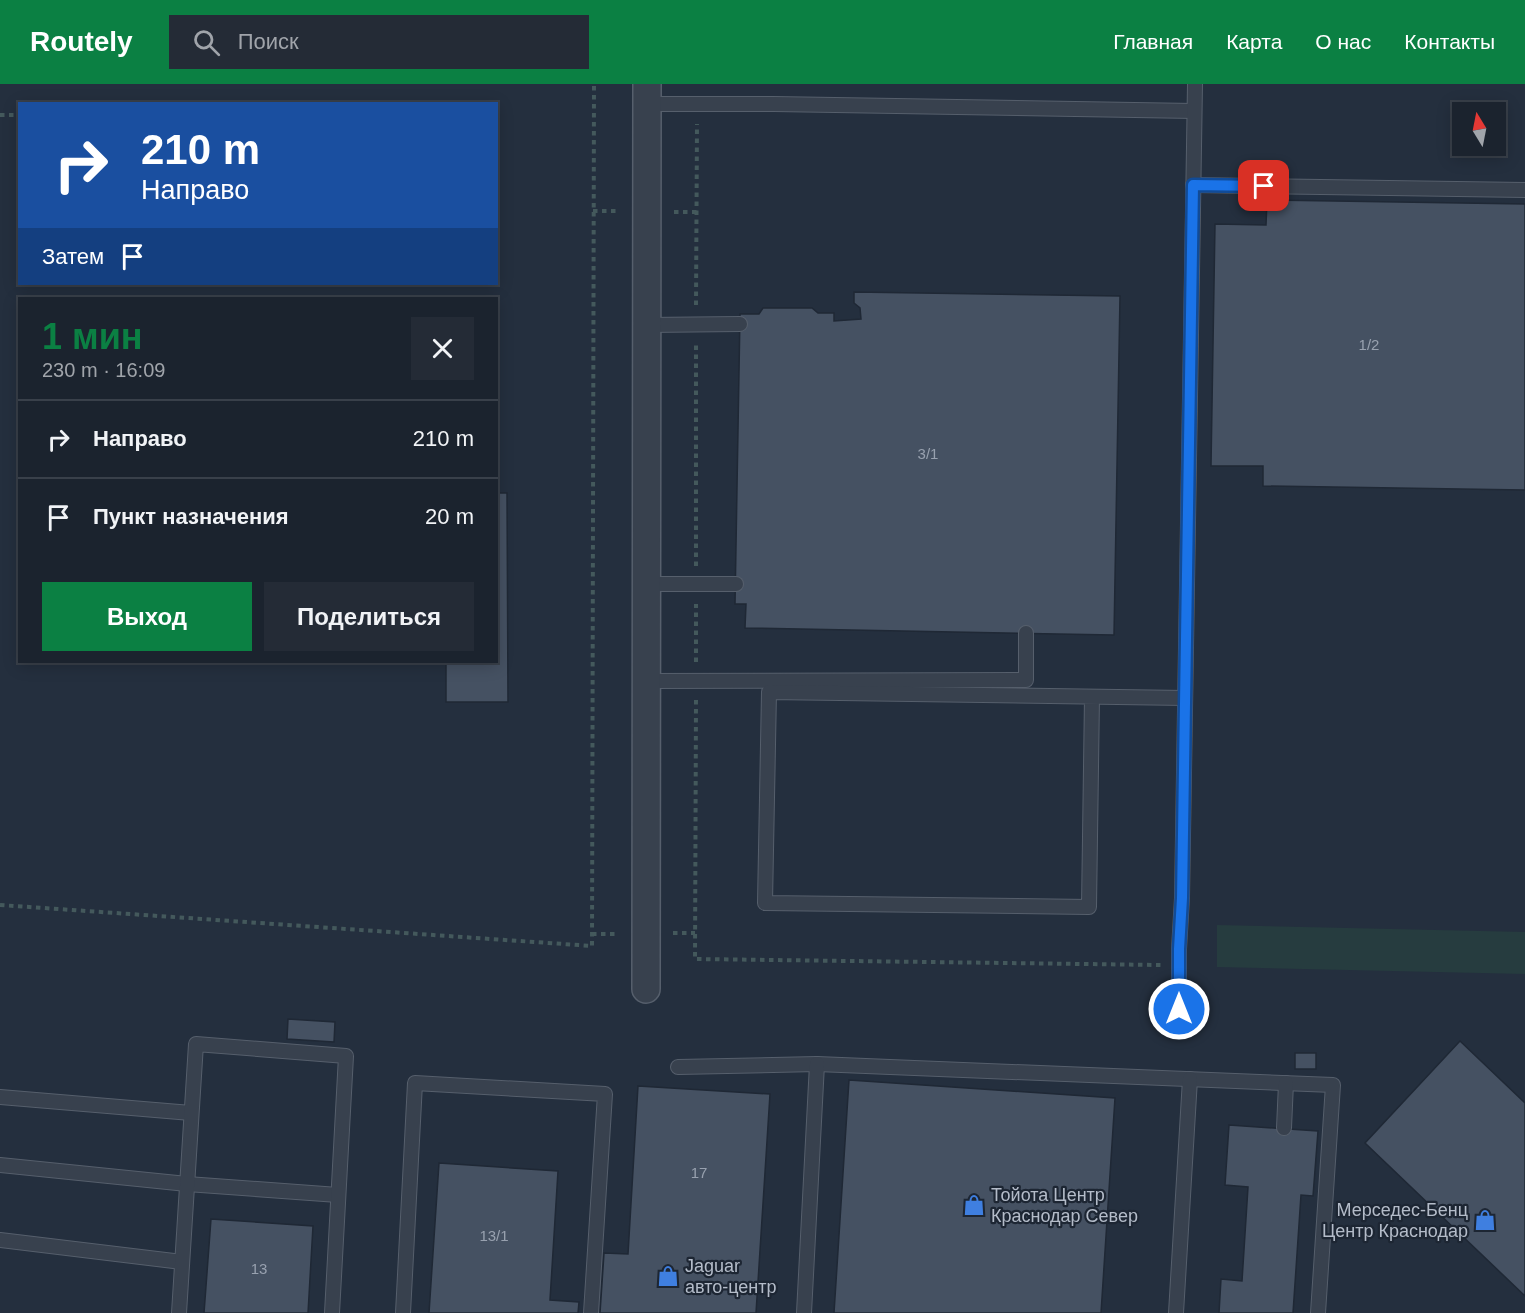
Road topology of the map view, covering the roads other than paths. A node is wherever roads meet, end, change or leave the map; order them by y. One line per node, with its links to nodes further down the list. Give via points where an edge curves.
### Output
1 (1195, 84): 3 (lane)
2 (647, 94): 3 (lane, via 774,104); 7 (street)
3 (1194, 111): 4 (lane)
4 (1193, 185): 5 (lane); 13 (lane)
5 (1525, 190)
6 (740, 324): 7 (lane)
7 (647, 326): 8 (street)
8 (647, 584): 9 (lane); 11 (street)
9 (736, 584)
10 (1026, 633): 11 (lane, via 1026,680)
11 (647, 681): 14 (street)
12 (1092, 697): 12 (lane, via 769,692 765,903 1089,908); 13 (lane)
13 (1185, 698): 15 (lane)
14 (646, 989)
15 (1179, 1009)
16 (817, 1064): 17 (lane); 18 (lane); 32 (lane)
17 (678, 1067)
18 (1190, 1079): 19 (lane); 33 (lane)
19 (1286, 1083): 22 (lane); 34 (lane, via 1333,1085)
20 (0, 1097): 21 (lane)
21 (191, 1113): 24 (lane); 25 (lane, via 196,1044 346,1056)
22 (1284, 1128)
23 (0, 1166): 24 (lane)
24 (187, 1184): 25 (lane); 27 (lane)
25 (338, 1195): 29 (lane)
26 (0, 1240): 27 (lane)
27 (182, 1262): 28 (lane)
28 (179, 1313)
29 (332, 1313)
30 (403, 1313): 31 (lane, via 415,1083 604,1094)
31 (591, 1313)
32 (804, 1313)
33 (1176, 1313)
34 (1317, 1313)

